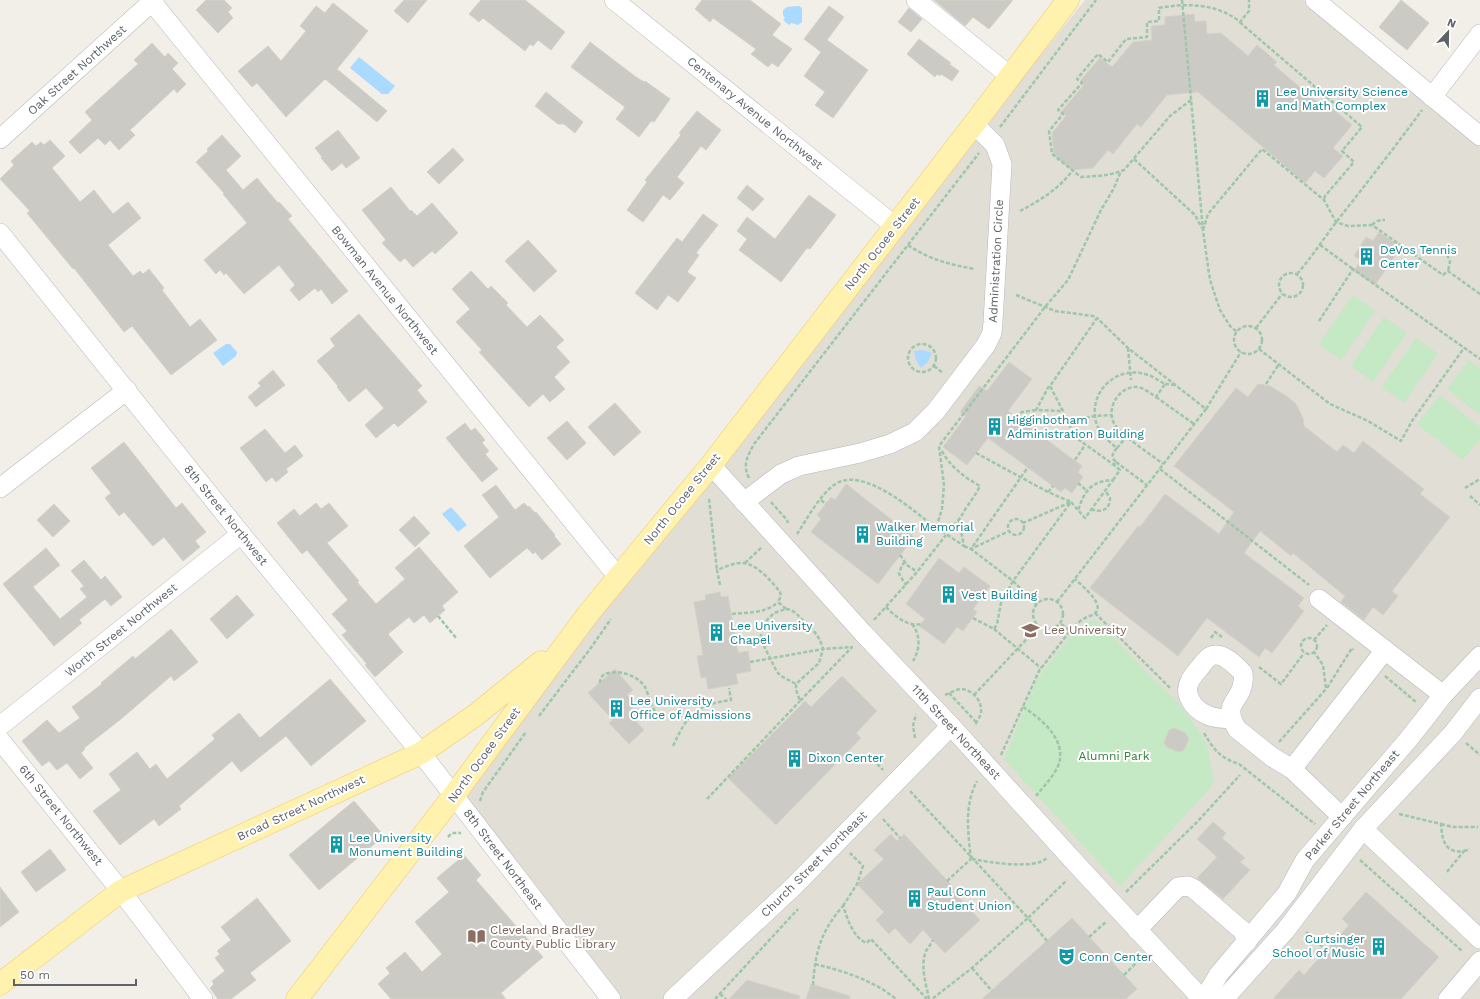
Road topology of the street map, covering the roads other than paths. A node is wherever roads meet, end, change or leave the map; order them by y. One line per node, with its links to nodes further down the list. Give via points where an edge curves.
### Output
1 (614, 0): 12 (street, Centenary Avenue Northwest)
2 (916, 0): 7 (street)
3 (1068, 0): 7 (main road, North Ocoee Street)
4 (1315, 0): 8 (street)
5 (153, 1): 11 (street, Oak Street Northwest); 19 (street, Bowman Avenue Northwest)
6 (1480, 34): 8 (street)
7 (1010, 76): 9 (main road, North Ocoee Street)
8 (1429, 101): 10 (street)
9 (974, 124): 12 (main road, North Ocoee Street); 17 (street, Administration Circle, via 995,145 1002,164 992,334 986,344 936,411 916,432 890,444 860,453 799,466 781,474)
10 (1480, 136)
11 (0, 139)
12 (895, 226): 15 (main road, North Ocoee Street)
13 (4, 244): 14 (street, 8th Street Northwest)
14 (127, 390): 16 (street); 18 (street, 8th Street Northwest)
15 (711, 465): 17 (street, 11th Street Northeast); 19 (main road, North Ocoee Street)
16 (0, 488)
17 (744, 502): 28 (street, 11th Street Northeast)
18 (241, 534): 27 (street, Worth Street Northwest); 30 (street, 8th Street Northwest)
19 (618, 577): 21 (main road, North Ocoee Street)
20 (1319, 599): 22 (street)
21 (588, 614): 30 (main road, Broad Street Northwest, via 533,671); 32 (main road, North Ocoee Street)
22 (1384, 650): 24 (street); 31 (street)
23 (1480, 656): 24 (street, Parker Street Northeast)
24 (1442, 694): 33 (street, Parker Street Northeast, via 1430,712)
25 (1480, 698): 34 (street, Parker Street Northeast, via 1453,733)
26 (1232, 719): 31 (street, via 1239,732)
27 (0, 726)
28 (951, 726): 36 (street, 11th Street Northeast); 44 (street, Church Street Northeast, via 793,887)
29 (0, 740): 35 (street, 6th Street Northwest)
30 (421, 753): 32 (street, 8th Street Northwest); 35 (main road, Broad Street Northwest)
31 (1292, 769): 33 (street)
32 (454, 795): 42 (main road, North Ocoee Street); 43 (street, 8th Street Northeast)
33 (1342, 817): 38 (street, Parker Street Northeast, via 1305,860 1286,894)
34 (1363, 829): 37 (street); 46 (street, Parker Street Northeast, via 1285,931)
35 (121, 890): 40 (main road, Broad Street Northwest); 41 (street, 6th Street Northwest)
36 (1137, 930): 38 (street, via 1178,887 1188,886 1243,932); 45 (street, 11th Street Northeast)
37 (1480, 939)
38 (1247, 942): 45 (street, Parker Street Northeast, via 1219,974)
39 (1480, 961): 47 (street)
40 (0, 984)
41 (203, 999)
42 (297, 999)
43 (611, 999)
44 (673, 999)
45 (1203, 999)
46 (1224, 999)
47 (1448, 999)

